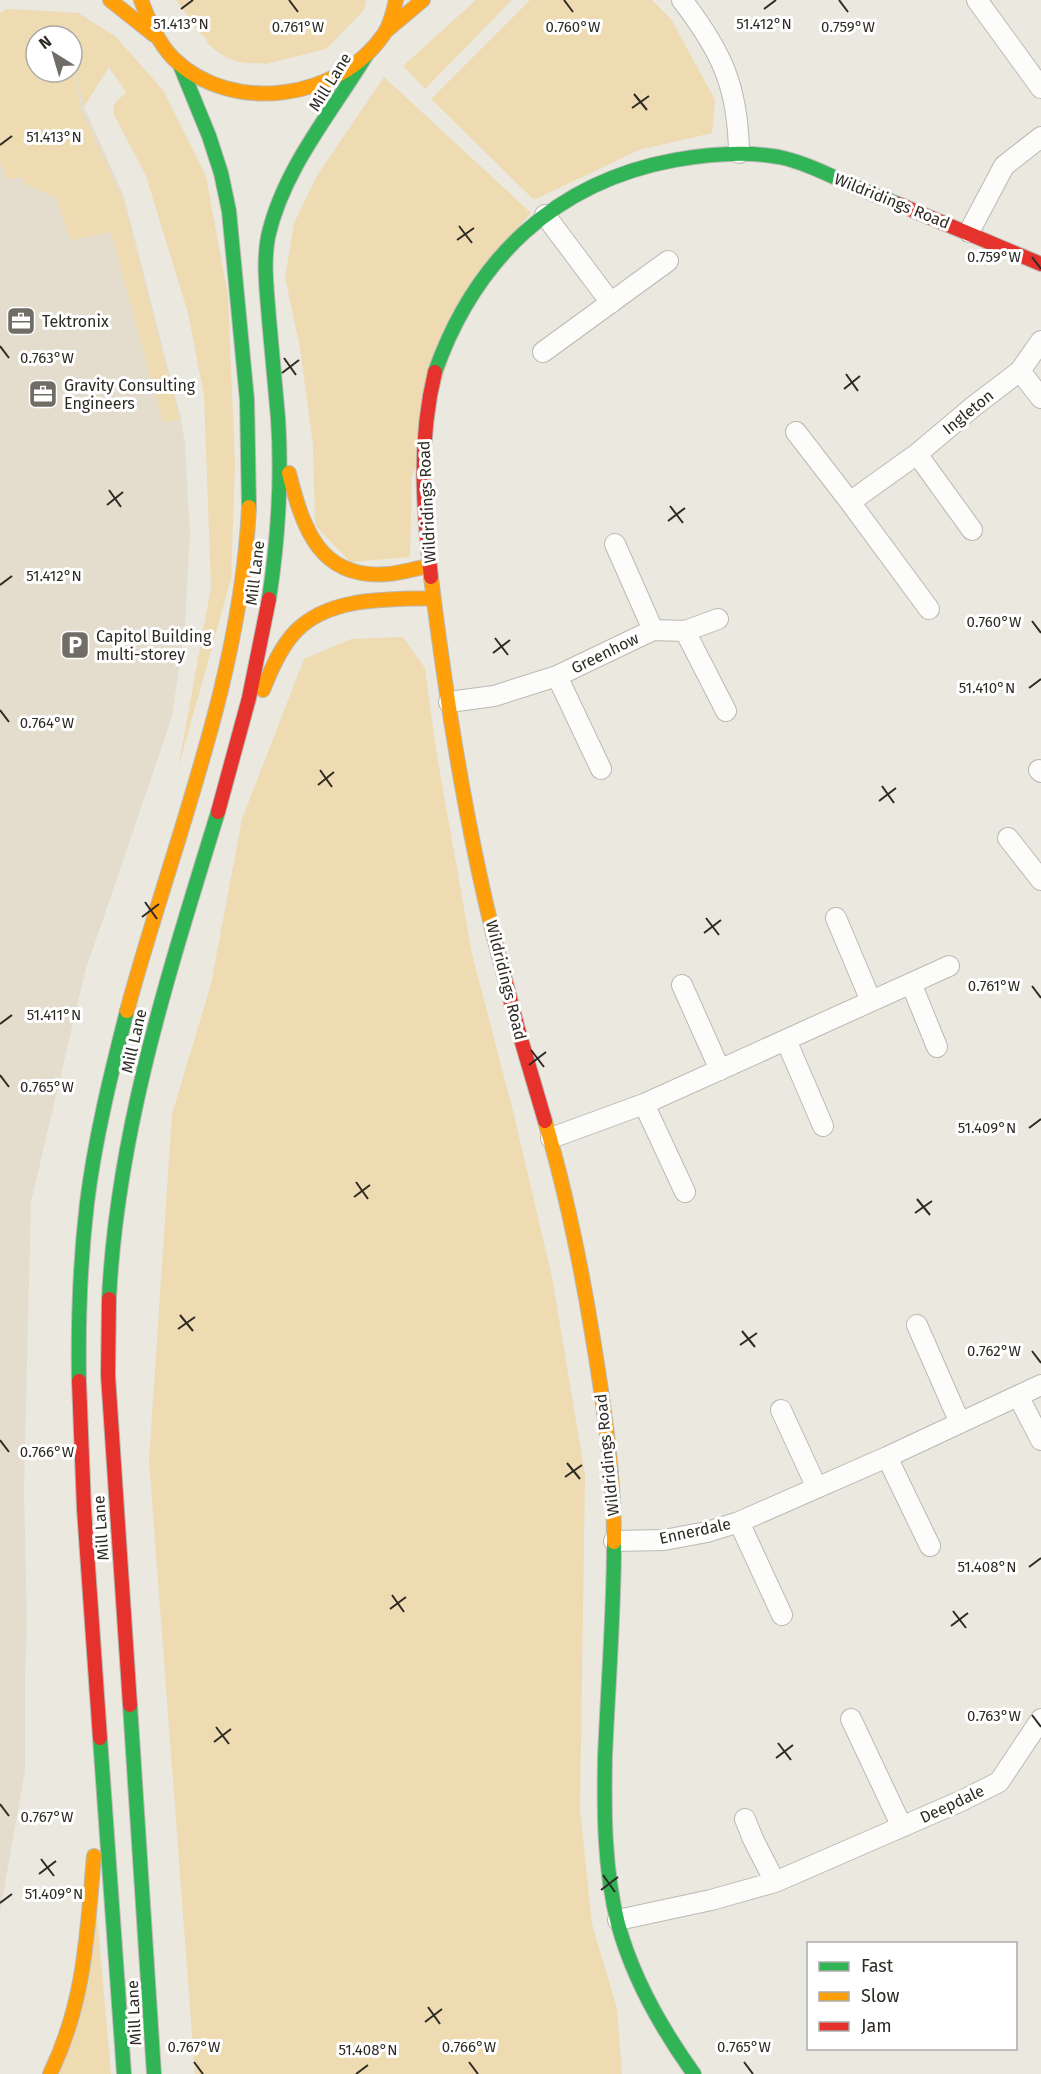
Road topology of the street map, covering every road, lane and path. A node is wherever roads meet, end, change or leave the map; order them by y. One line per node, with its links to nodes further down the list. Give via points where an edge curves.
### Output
1 (110, 0): 8 (main road)
2 (141, 0): 8 (main road)
3 (396, 0): 7 (main road)
4 (423, 0): 7 (main road)
5 (682, 0): 13 (street, via 705,31 727,74 736,105)
6 (977, 0): 11 (street)
7 (386, 32): 9 (main road)
8 (157, 38): 10 (main road)
9 (367, 54): 10 (main road, via 316,84 267,96 214,85); 23 (main road, Mill Lane, via 299,162 271,228 265,276)
10 (180, 65): 69 (main road, Mill Lane, via 208,132 229,211 247,397 250,491 234,635 208,742 133,988 100,1125 88,1203 81,1270 79,1413)
11 (1041, 88)
12 (1041, 137): 15 (street, via 1004,166)
13 (739, 153): 14 (main road, Wildridings Road, via 677,161 620,175 592,186); 15 (main road, Wildridings Road, via 782,157)
14 (545, 215): 18 (street); 29 (main road, Wildridings Road, via 511,244 478,284 437,366 423,435)
15 (969, 232): 17 (main road, Wildridings Road)
16 (668, 261): 18 (street)
17 (1041, 264)
18 (611, 303): 20 (street)
19 (1041, 341): 21 (street, Ingleton)
20 (543, 352)
21 (1020, 370): 22 (street); 25 (street, Ingleton)
22 (1041, 398)
23 (278, 423): 29 (main road, via 298,511 309,536 326,557 358,573 389,574); 38 (main road, Mill Lane, via 278,506 269,596)
24 (796, 432): 26 (street)
25 (917, 454): 26 (street, Ingleton); 27 (street)
26 (850, 502): 31 (street)
27 (972, 530)
28 (615, 544): 33 (street, Greenhow)
29 (430, 566): 30 (main road, Wildridings Road)
30 (433, 598): 36 (main road, Wildridings Road); 38 (main road, via 346,604 297,629 268,676)
31 (929, 609)
32 (718, 619): 34 (street, Greenhow)
33 (652, 630): 34 (street, Greenhow); 35 (street, Greenhow)
34 (685, 632): 37 (street)
35 (557, 676): 36 (street, Greenhow, via 494,696); 39 (street, Greenhow)
36 (449, 702): 53 (main road, Wildridings Road, via 481,880 516,1024)
37 (726, 711)
38 (234, 756): 76 (main road, Mill Lane, via 161,998 129,1135 109,1310 108,1375)
39 (601, 769)
40 (1008, 838): 41 (street)
41 (1035, 860): 42 (street)
42 (1041, 880)
43 (836, 918): 47 (street)
44 (949, 966): 45 (street)
45 (911, 983): 47 (street); 49 (street)
46 (682, 985): 50 (street)
47 (871, 1001): 48 (street)
48 (786, 1040): 50 (street); 52 (street)
49 (937, 1047)
50 (720, 1070): 51 (street)
51 (645, 1104): 53 (street); 54 (street)
52 (823, 1126)
53 (550, 1138): 64 (main road, Wildridings Road, via 596,1356 611,1467)
54 (685, 1192)
55 (917, 1325): 59 (street)
56 (1041, 1385): 57 (street, Ennerdale)
57 (1018, 1396): 59 (street, Ennerdale); 60 (street)
58 (781, 1410): 62 (street)
59 (960, 1423): 61 (street, Ennerdale)
60 (1041, 1440)
61 (887, 1457): 62 (street, Ennerdale); 65 (street)
62 (817, 1488): 63 (street, Ennerdale)
63 (739, 1522): 64 (street, Ennerdale, via 664,1540); 66 (street, Ennerdale)
64 (614, 1541): 73 (main road, Wildridings Road, via 603,1811 608,1876)
65 (930, 1546)
66 (782, 1615)
67 (851, 1719): 71 (street, Deepdale)
68 (1041, 1719): 71 (street, Deepdale, via 999,1782)
69 (102, 1774): 74 (main road, via 84,1968 66,2039); 75 (main road, Mill Lane)
70 (745, 1819): 72 (street)
71 (902, 1827): 72 (street, Deepdale)
72 (775, 1882): 73 (street, Deepdale)
73 (618, 1920): 77 (main road, Wildridings Road, via 642,1991)
74 (50, 2074)
75 (124, 2074)
76 (154, 2074)
77 (694, 2074)

